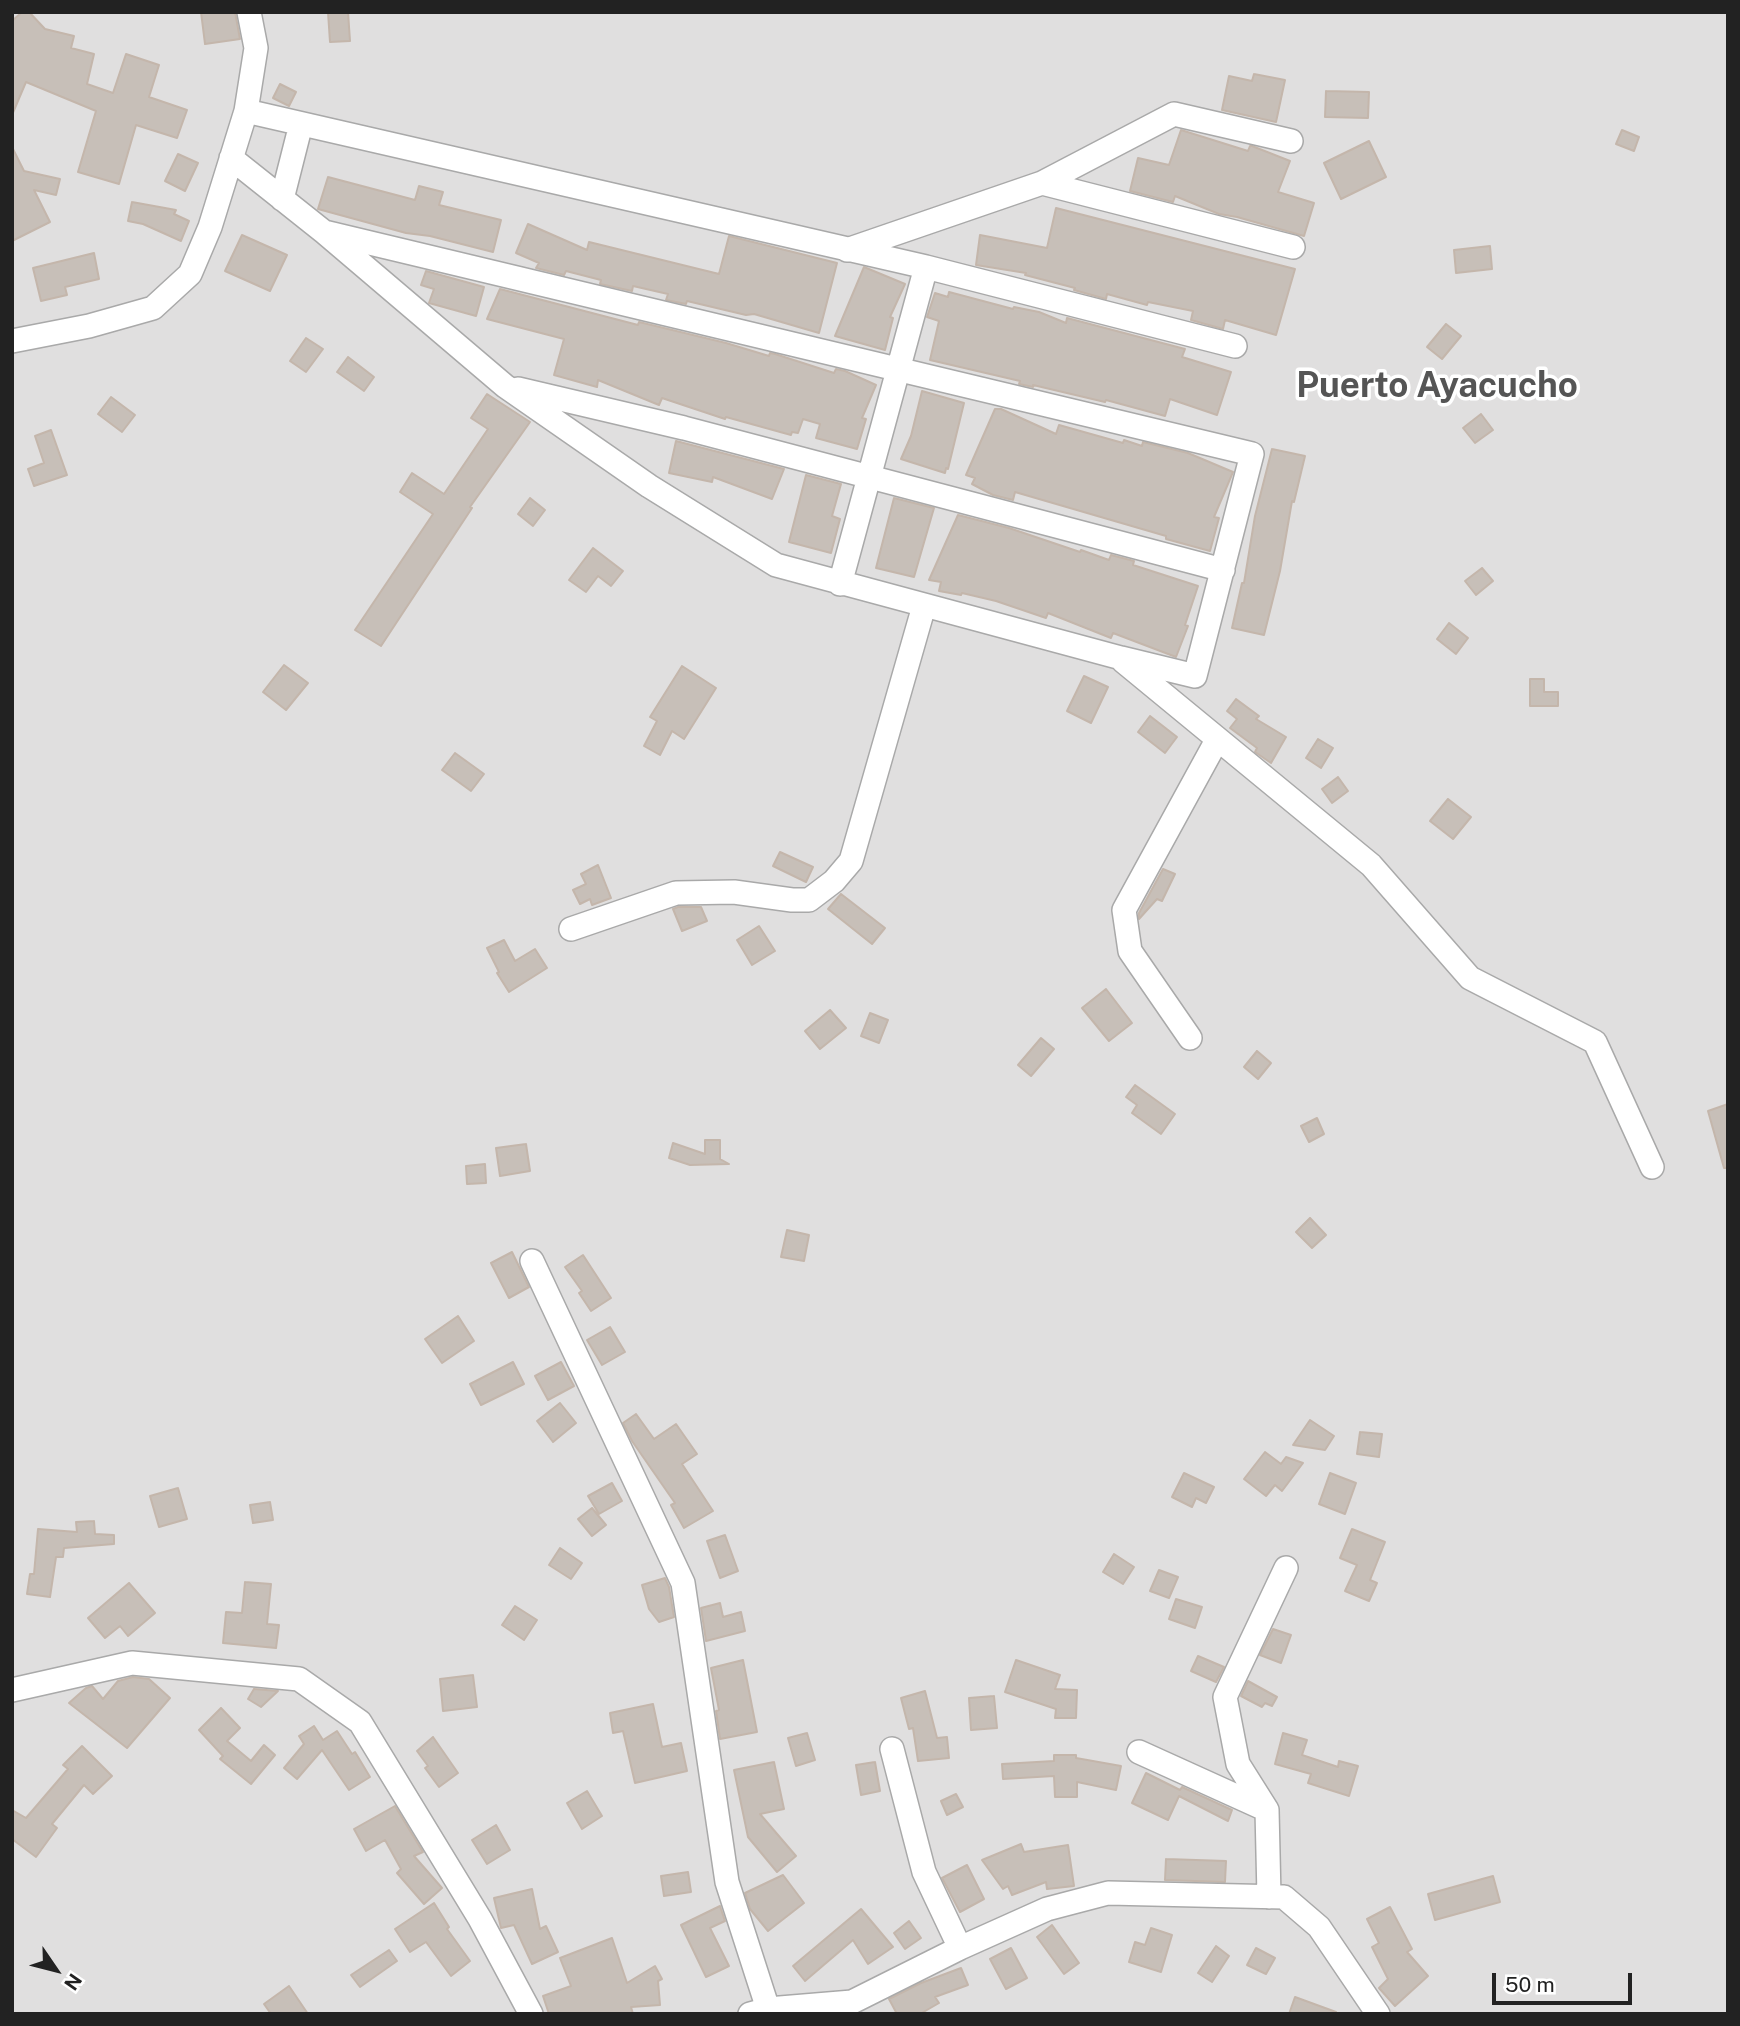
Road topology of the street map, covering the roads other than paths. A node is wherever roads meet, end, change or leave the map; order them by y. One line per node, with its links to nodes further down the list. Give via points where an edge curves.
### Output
1 (250, 12): 2 (street, via 256,47)
2 (246, 111): 3 (street); 5 (street)
3 (301, 124): 7 (street); 10 (street)
4 (1291, 141): 6 (street, via 1174,114)
5 (231, 159): 7 (street); 12 (street, via 190,274 153,308)
6 (1042, 183): 9 (street); 10 (street)
7 (282, 199): 8 (street)
8 (324, 232): 14 (street); 15 (street)
9 (1293, 247)
10 (847, 250): 11 (street)
11 (926, 267): 13 (street); 14 (street)
12 (12, 341)
13 (1235, 346)
14 (900, 370): 16 (street); 17 (street, via 1252,454)
15 (505, 386): 16 (street); 18 (street, via 649,486 776,565)
16 (869, 478): 17 (street); 18 (street)
17 (1223, 570): 20 (street, via 1195,676)
18 (840, 584): 19 (street)
19 (924, 606): 20 (street); 22 (street, via 851,861 834,881 809,900 676,892)
20 (1121, 658): 21 (street)
21 (1217, 740): 23 (street, via 1124,910 1130,951); 24 (street, via 1370,866 1470,978 1595,1042)
22 (571, 929)
23 (1190, 1038)
24 (1652, 1167)
25 (532, 1261): 33 (street, via 683,1583 727,1882)
26 (1286, 1568): 30 (street, via 1225,1697 1238,1764)
27 (12, 1690): 34 (street, via 132,1663 299,1679 360,1722 480,1919)
28 (891, 1749): 32 (street, via 924,1872)
29 (1139, 1752): 30 (street)
30 (1267, 1810): 31 (street)
31 (1269, 1897): 32 (street, via 1108,1893 1047,1909); 35 (street, via 1284,1897 1319,1927)
32 (960, 1948): 33 (street, via 852,2002)
33 (759, 2012)
34 (531, 2014)
35 (1378, 2014)

